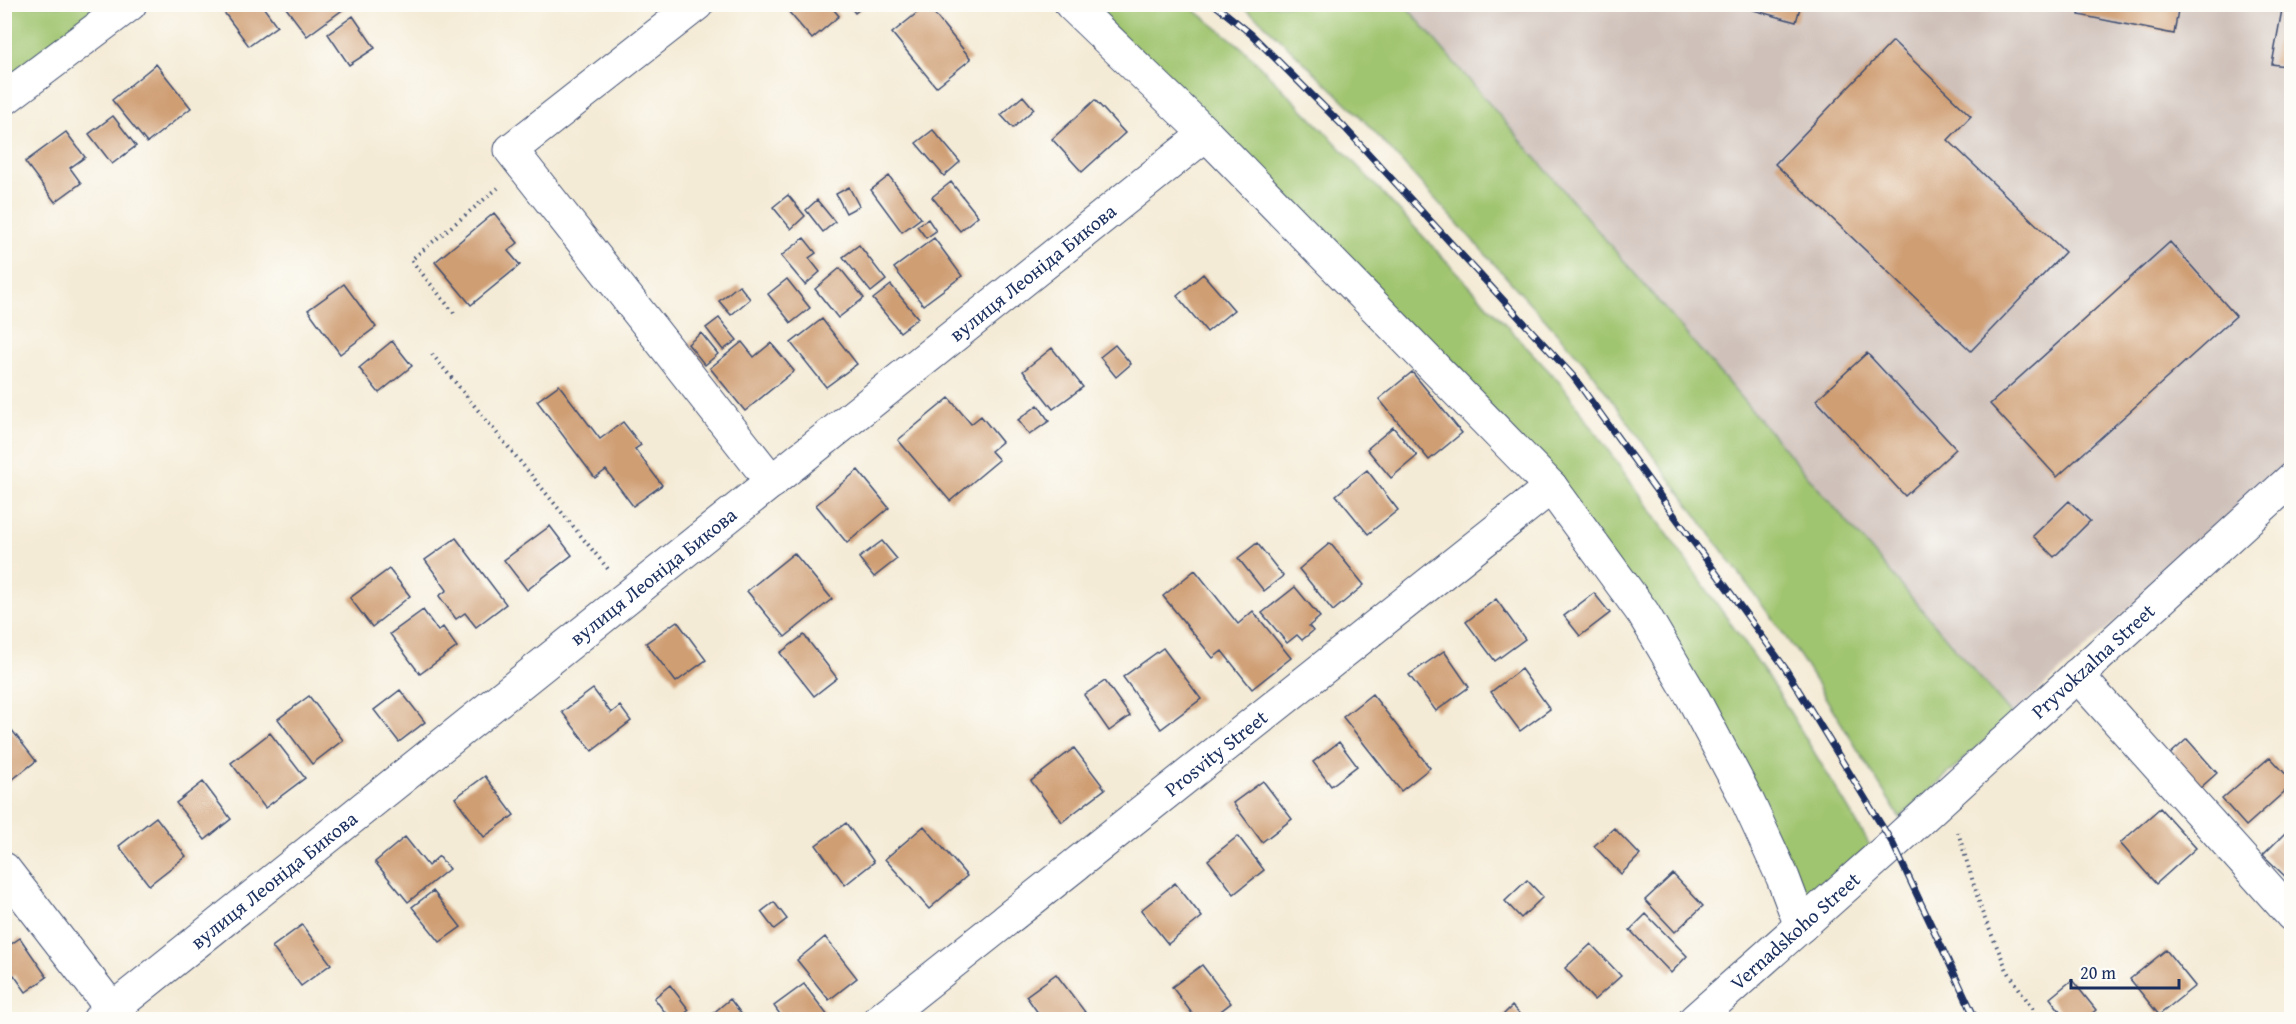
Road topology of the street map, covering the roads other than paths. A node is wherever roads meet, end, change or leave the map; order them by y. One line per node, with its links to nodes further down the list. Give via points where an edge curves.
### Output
1 (130, 4): 4 (street)
2 (697, 4): 7 (street, via 511,150)
3 (1071, 4): 5 (street)
4 (4, 99)
5 (1206, 134): 7 (street, вулиця Леоніда Бикова); 8 (street)
6 (2292, 479): 9 (street, Pryvokzalna Street)
7 (772, 482): 14 (street, вулиця Леоніда Бикова)
8 (1551, 487): 13 (street, via 1643,613 1693,698 1747,800); 15 (street, Prosvity Street)
9 (2077, 675): 10 (street, Pryvokzalna Street); 12 (street)
10 (1893, 844): 13 (street, Vernadskoho Street)
11 (4, 869): 14 (street)
12 (2292, 915)
13 (1801, 926): 16 (street, Vernadskoho Street)
14 (105, 1014)
15 (880, 1020)
16 (1695, 1020)

